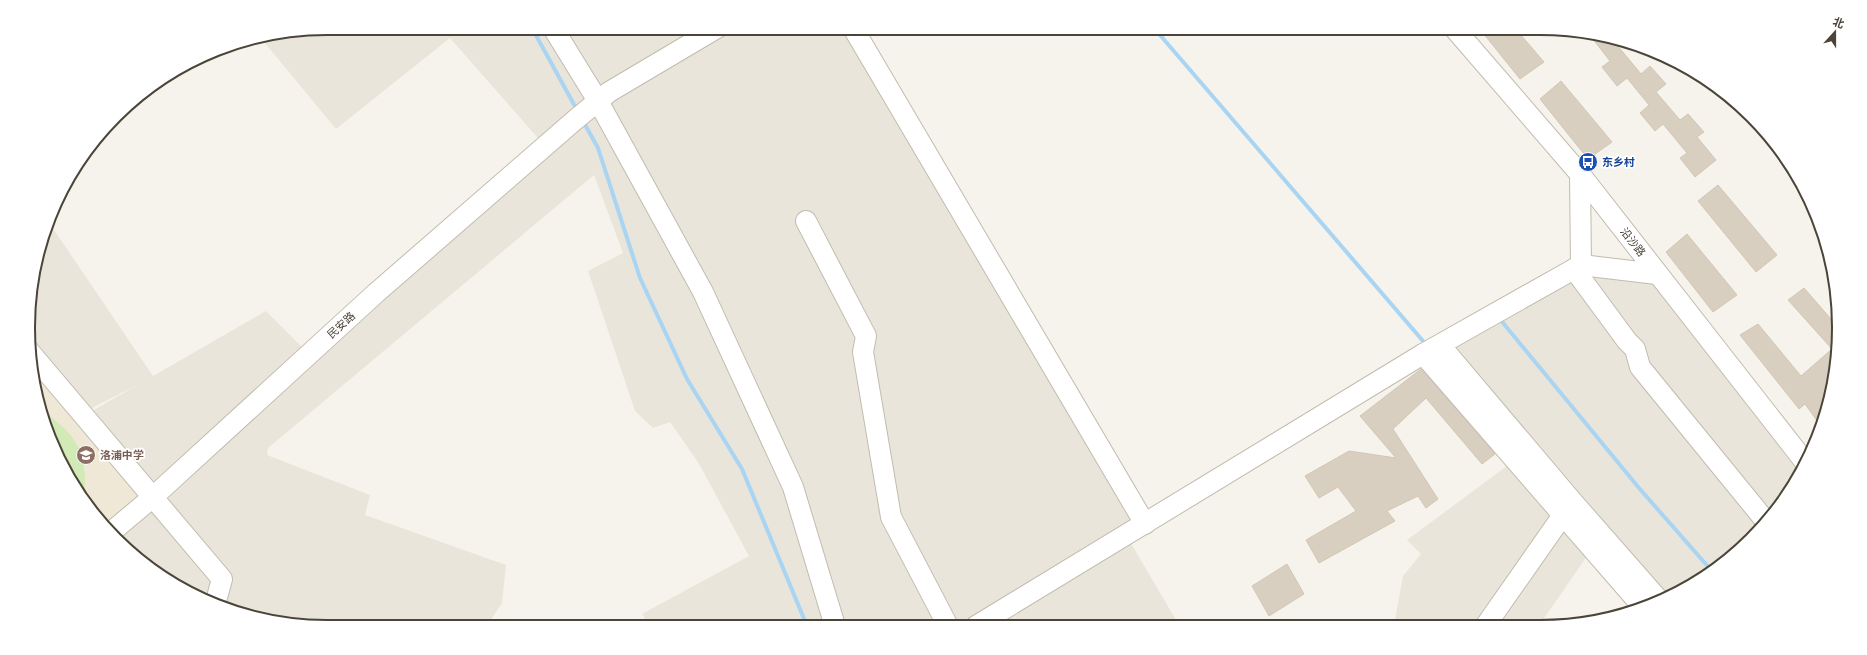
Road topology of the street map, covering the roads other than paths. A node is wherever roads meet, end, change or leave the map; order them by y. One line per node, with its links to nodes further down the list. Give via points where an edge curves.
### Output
1 (556, 35): 5 (street)
2 (705, 35): 5 (street, 民安路)
3 (856, 35): 16 (street)
4 (1460, 35): 6 (street, 沿沙路)
5 (598, 101): 13 (street, 民安路, via 376,293); 21 (street, via 703,292 794,487)
6 (1580, 174): 8 (street); 9 (street, 沿沙路)
7 (806, 222): 22 (street, via 866,336 863,352 891,517)
8 (1577, 267): 9 (street); 10 (street); 15 (street, via 1627,341 1636,349 1640,367)
9 (1657, 274): 12 (street, 沿沙路)
10 (1432, 349): 14 (street); 16 (street); 18 (street)
11 (37, 361): 13 (street)
12 (1802, 458)
13 (153, 497): 17 (street, 民安路); 19 (street, via 222,579)
14 (1563, 515): 20 (street); 24 (street)
15 (1762, 517)
16 (1145, 524): 23 (street)
17 (116, 528)
18 (1655, 596)
19 (217, 598)
20 (1635, 604)
21 (834, 620)
22 (945, 620)
23 (986, 620)
24 (1490, 620)

